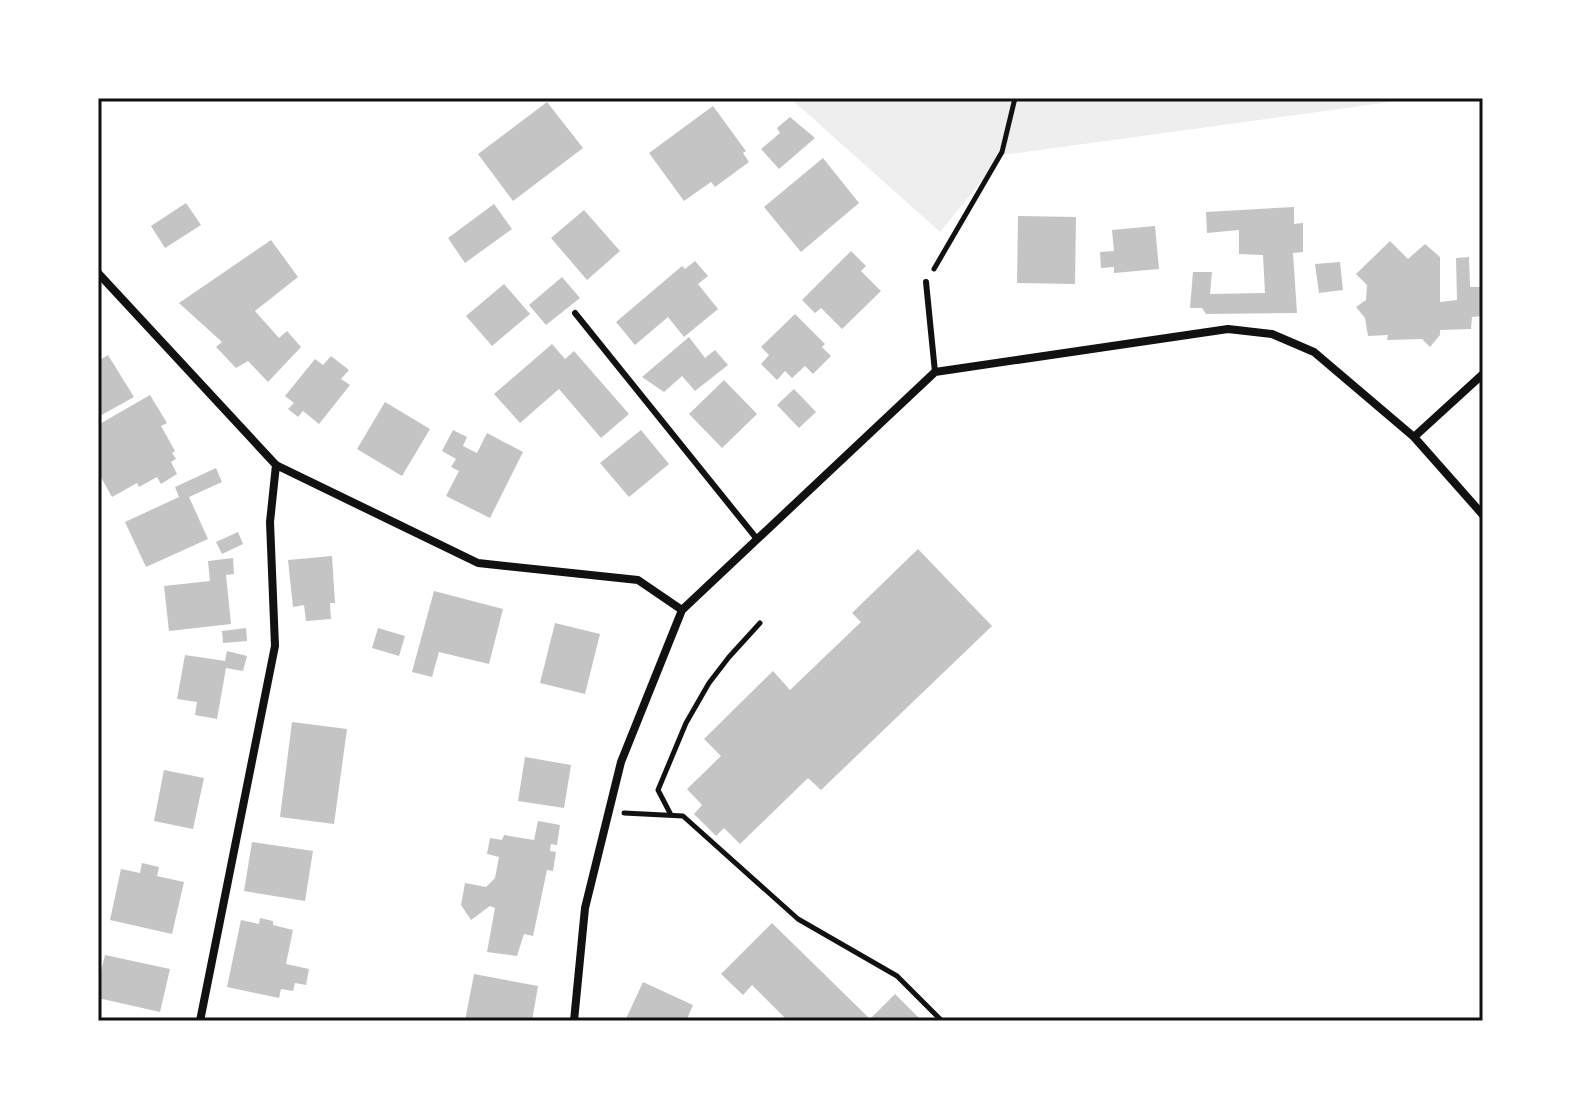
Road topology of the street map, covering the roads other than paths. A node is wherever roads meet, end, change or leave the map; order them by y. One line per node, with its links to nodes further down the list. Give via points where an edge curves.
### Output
1 (98, 273): 7 (street)
2 (926, 282): 4 (lane)
3 (575, 313): 9 (lane)
4 (935, 372): 6 (street, via 1228,329 1272,334 1314,352); 9 (street)
5 (1483, 374): 6 (street)
6 (1414, 437): 8 (street)
7 (276, 465): 10 (street, via 478,563 638,580); 11 (street, via 270,522 275,646)
8 (1483, 515)
9 (757, 539): 10 (street)
10 (682, 610): 12 (street, via 621,762 585,908)
11 (200, 1021)
12 (574, 1021)

